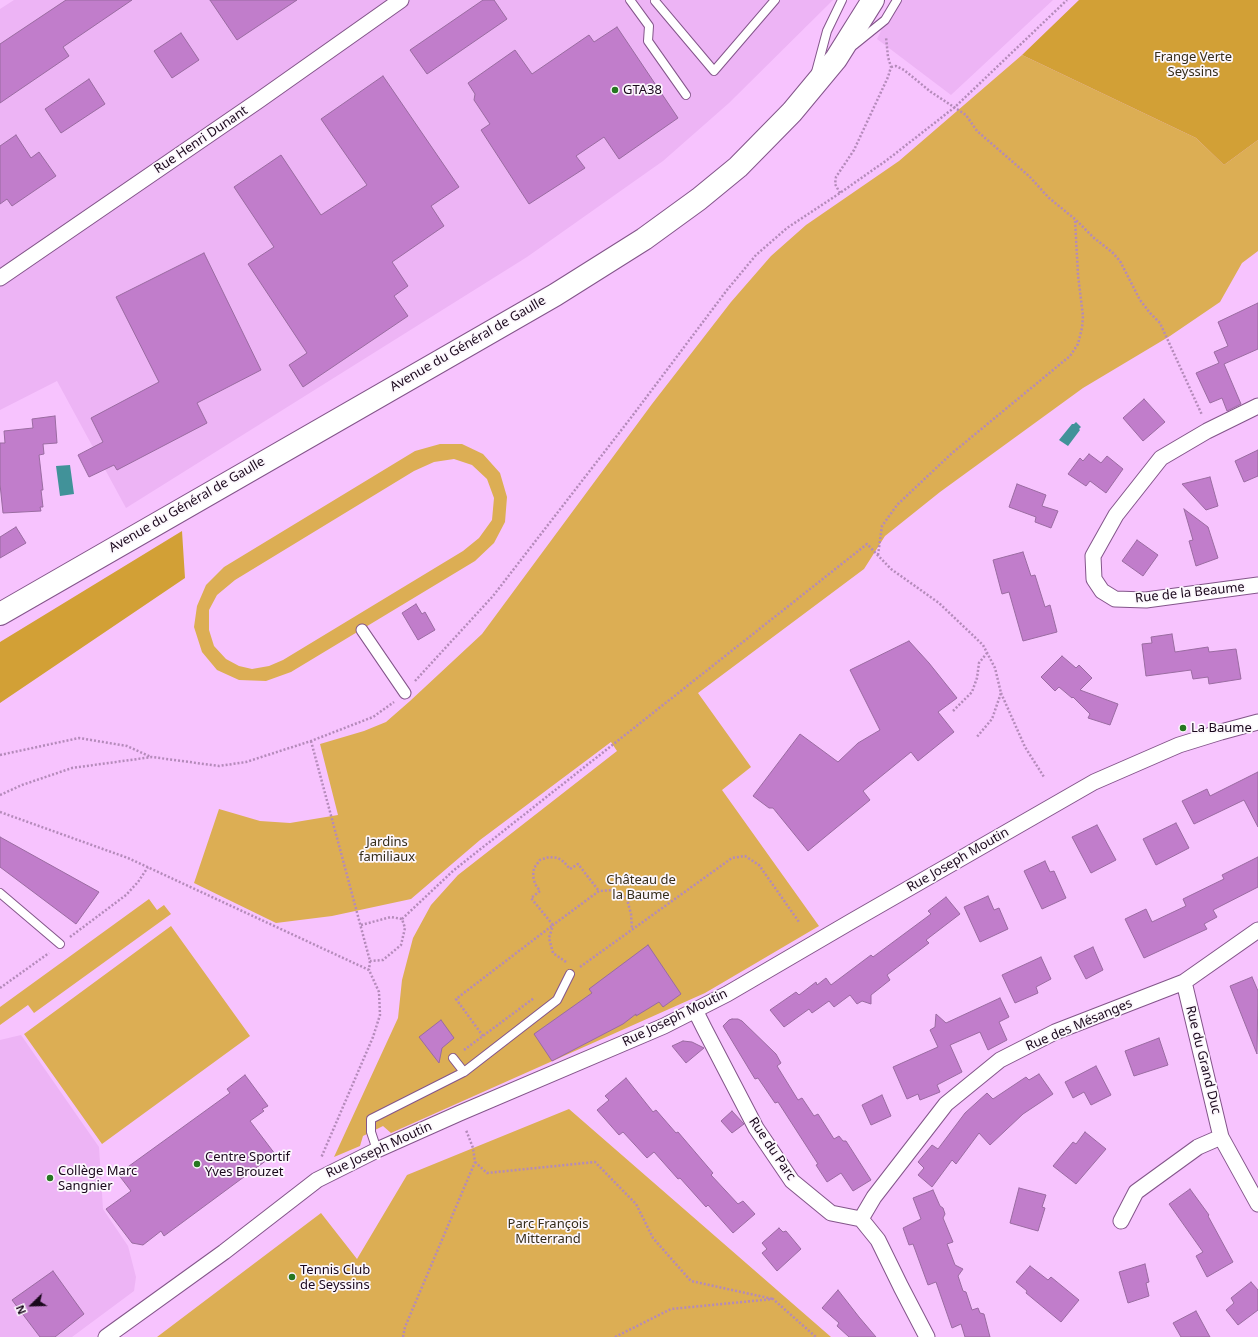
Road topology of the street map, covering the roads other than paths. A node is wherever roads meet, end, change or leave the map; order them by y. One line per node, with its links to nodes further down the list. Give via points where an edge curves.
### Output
1 (401, 0): 11 (street, Rue Henri Dunant)
2 (630, 0): 10 (lane, via 649,26 648,41)
3 (655, 0): 4 (lane, via 714,71)
4 (775, 0)
5 (842, 0): 9 (lane, via 828,31)
6 (873, 0): 8 (main road, Avenue du Général de Gaulle)
7 (897, 0): 8 (lane, via 884,20)
8 (836, 59): 9 (main road, Avenue du Général de Gaulle)
9 (811, 89): 14 (main road, Avenue du Général de Gaulle, via 738,167 644,239 554,294)
10 (686, 95)
11 (0, 278)
12 (1258, 406): 13 (street, Rue de la Beaume, via 1207,431 1161,458 1116,515 1093,556 1094,579 1102,591 1115,599 1146,600)
13 (1258, 585)
14 (0, 614)
15 (362, 630): 16 (street)
16 (404, 693)
17 (1258, 722): 23 (street, Rue Joseph Moutin, via 1179,745 1094,782)
18 (0, 893): 20 (lane)
19 (1258, 930): 22 (street, Rue des Mésanges)
20 (60, 944)
21 (570, 974): 25 (lane, via 557,1000)
22 (1184, 982): 26 (street, Rue du Grand Duc); 29 (street, Rue des Mésanges, via 1055,1032 1000,1060 946,1104 874,1197)
23 (696, 1010): 27 (street, Rue Joseph Moutin); 29 (street, Rue du Parc, via 756,1128 792,1181 831,1213)
24 (453, 1058): 25 (lane)
25 (464, 1072): 27 (lane, via 371,1119 371,1132)
26 (1221, 1137): 28 (street, Rue du Grand Duc); 30 (street, via 1198,1147 1136,1192)
27 (377, 1150): 31 (street, Rue Joseph Moutin, via 317,1180 224,1252)
28 (1258, 1204)
29 (861, 1219): 32 (street, via 878,1240)
30 (1121, 1221)
31 (106, 1337)
32 (927, 1337)

